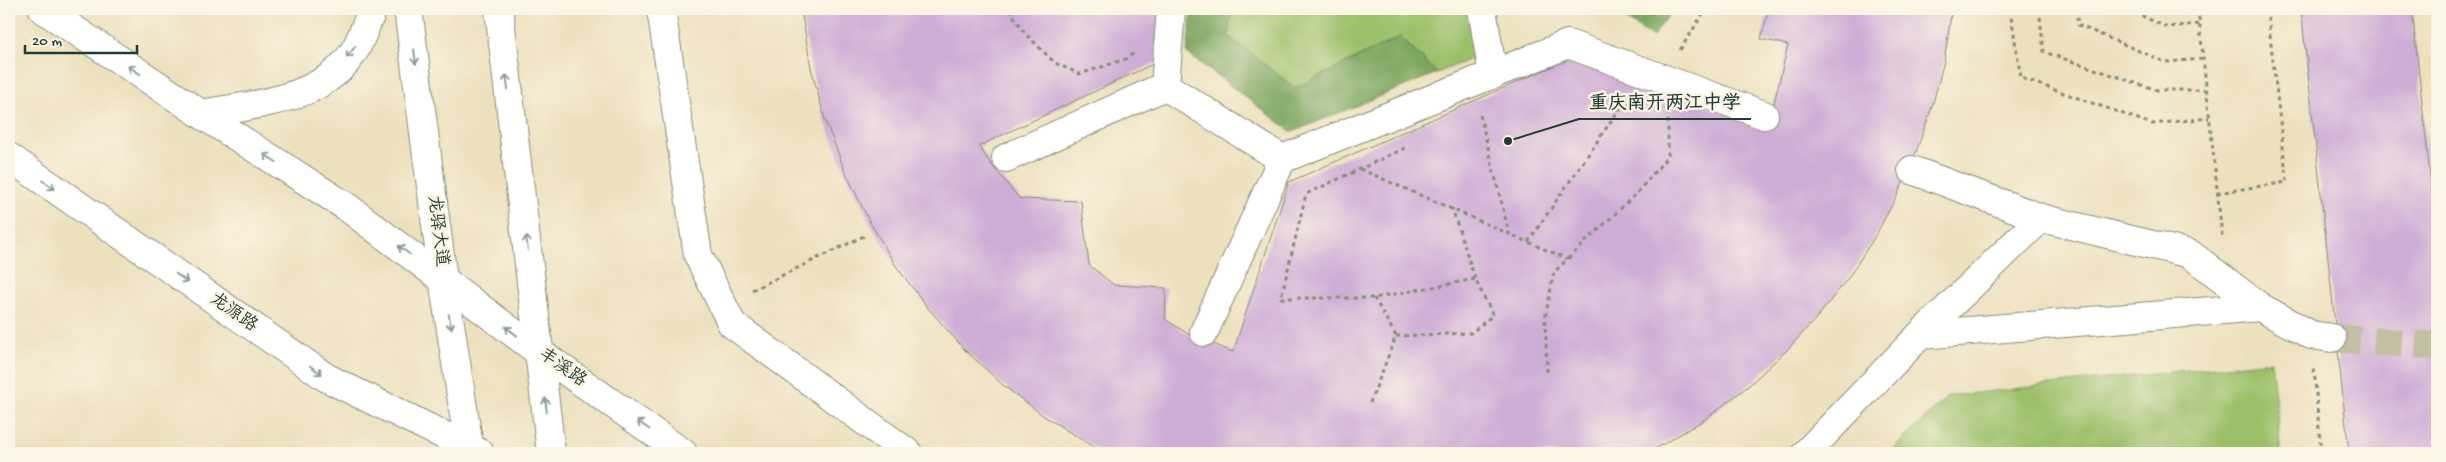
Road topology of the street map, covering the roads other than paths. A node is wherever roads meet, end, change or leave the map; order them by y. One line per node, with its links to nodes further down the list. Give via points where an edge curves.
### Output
1 (42, 9): 10 (main road, one-way to 1)
2 (373, 9): 10 (main road, one-way to 10, via 355,49 331,77 290,97)
3 (408, 9): 17 (main road, 龙驿大道, one-way to 17)
4 (498, 9): 22 (main road, one-way to 4)
5 (661, 9): 26 (main road, via 698,255 732,324)
6 (1171, 9): 9 (main road)
7 (1482, 9): 8 (main road)
8 (1494, 75): 11 (main road, via 1568,44); 14 (main road)
9 (1165, 86): 13 (main road); 14 (main road)
10 (201, 114): 17 (main road, one-way to 10, via 347,207)
11 (1764, 115)
12 (9, 157): 23 (main road, 龙源路, one-way to 23, via 327,378)
13 (1006, 158)
14 (1282, 159): 19 (main road)
15 (1912, 170): 16 (main road)
16 (2041, 218): 18 (main road, via 2190,254); 20 (main road)
17 (443, 279): 22 (main road, 丰溪路, one-way to 17); 23 (main road, 龙驿大道, one-way to 23)
18 (2260, 307): 20 (main road); 21 (main road)
19 (1204, 332)
20 (1920, 335): 27 (main road)
21 (2321, 337)
22 (540, 353): 24 (main road, one-way to 22); 25 (main road, 丰溪路, one-way to 22)
23 (473, 452)
24 (551, 453)
25 (683, 453)
26 (908, 453)
27 (1806, 453)

